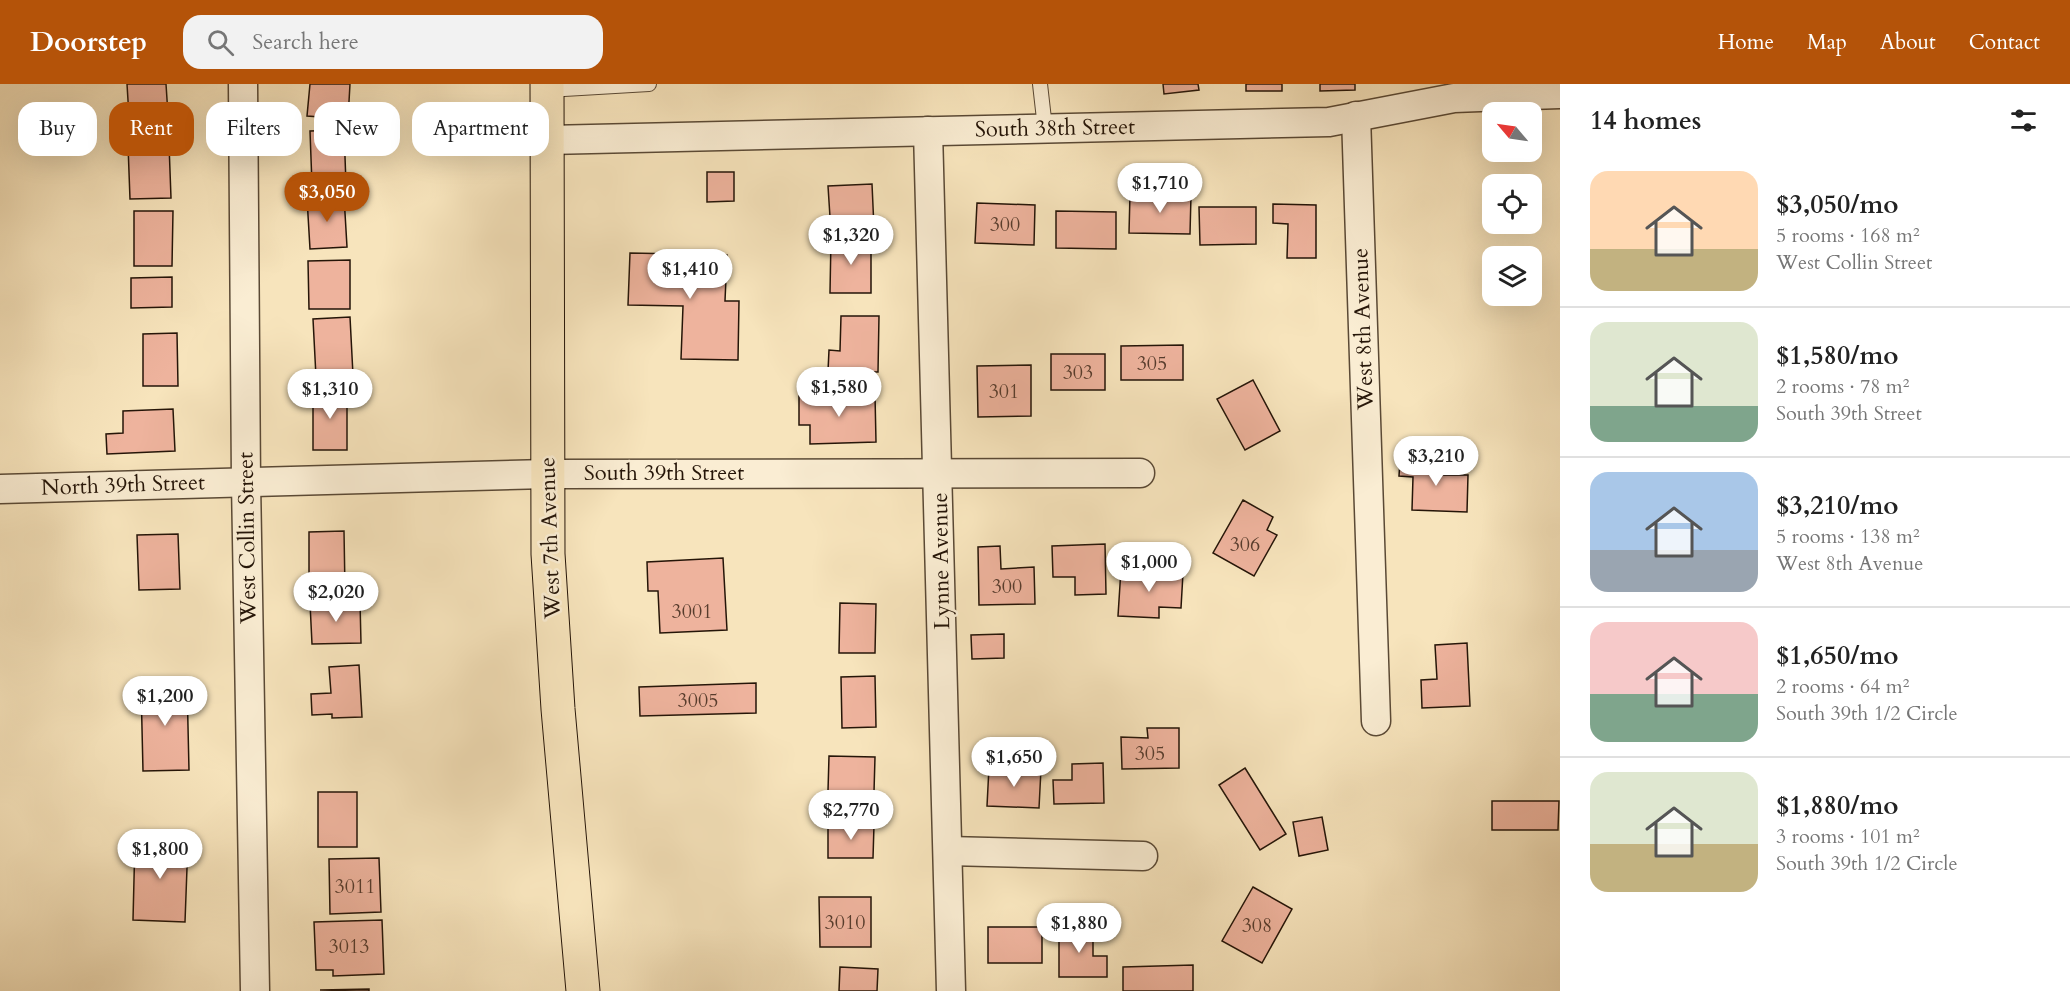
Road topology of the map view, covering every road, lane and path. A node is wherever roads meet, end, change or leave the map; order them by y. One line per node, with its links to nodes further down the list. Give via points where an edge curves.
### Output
1 (243, 84): 15 (street, West Collin Street)
2 (649, 84): 4 (lane)
3 (1040, 84): 8 (lane)
4 (547, 87): 6 (main road, West 7th Avenue)
5 (1560, 94): 7 (street, South 38th Street, via 1454,98)
6 (547, 102)
7 (1356, 116): 8 (street, South 38th Street, via 1329,122); 17 (street, West 8th Avenue)
8 (1045, 128): 9 (street, South 38th Street)
9 (928, 131): 10 (street, South 38th Street); 12 (street, Lynne Avenue)
10 (549, 140)
11 (548, 156): 14 (main road, West 7th Avenue)
12 (939, 472): 13 (street, South 39th Street); 14 (street, South 39th Street); 18 (street, Lynne Avenue)
13 (1140, 473)
14 (547, 474): 15 (street, South 39th Street); 21 (main road, West 7th Avenue, via 558,710)
15 (246, 482): 16 (street, North 39th Street); 20 (street, West Collin Street)
16 (0, 489)
17 (1376, 722)
18 (948, 851): 19 (street); 22 (street, Lynne Avenue)
19 (1143, 856)
20 (255, 991)
21 (583, 991)
22 (951, 991)

